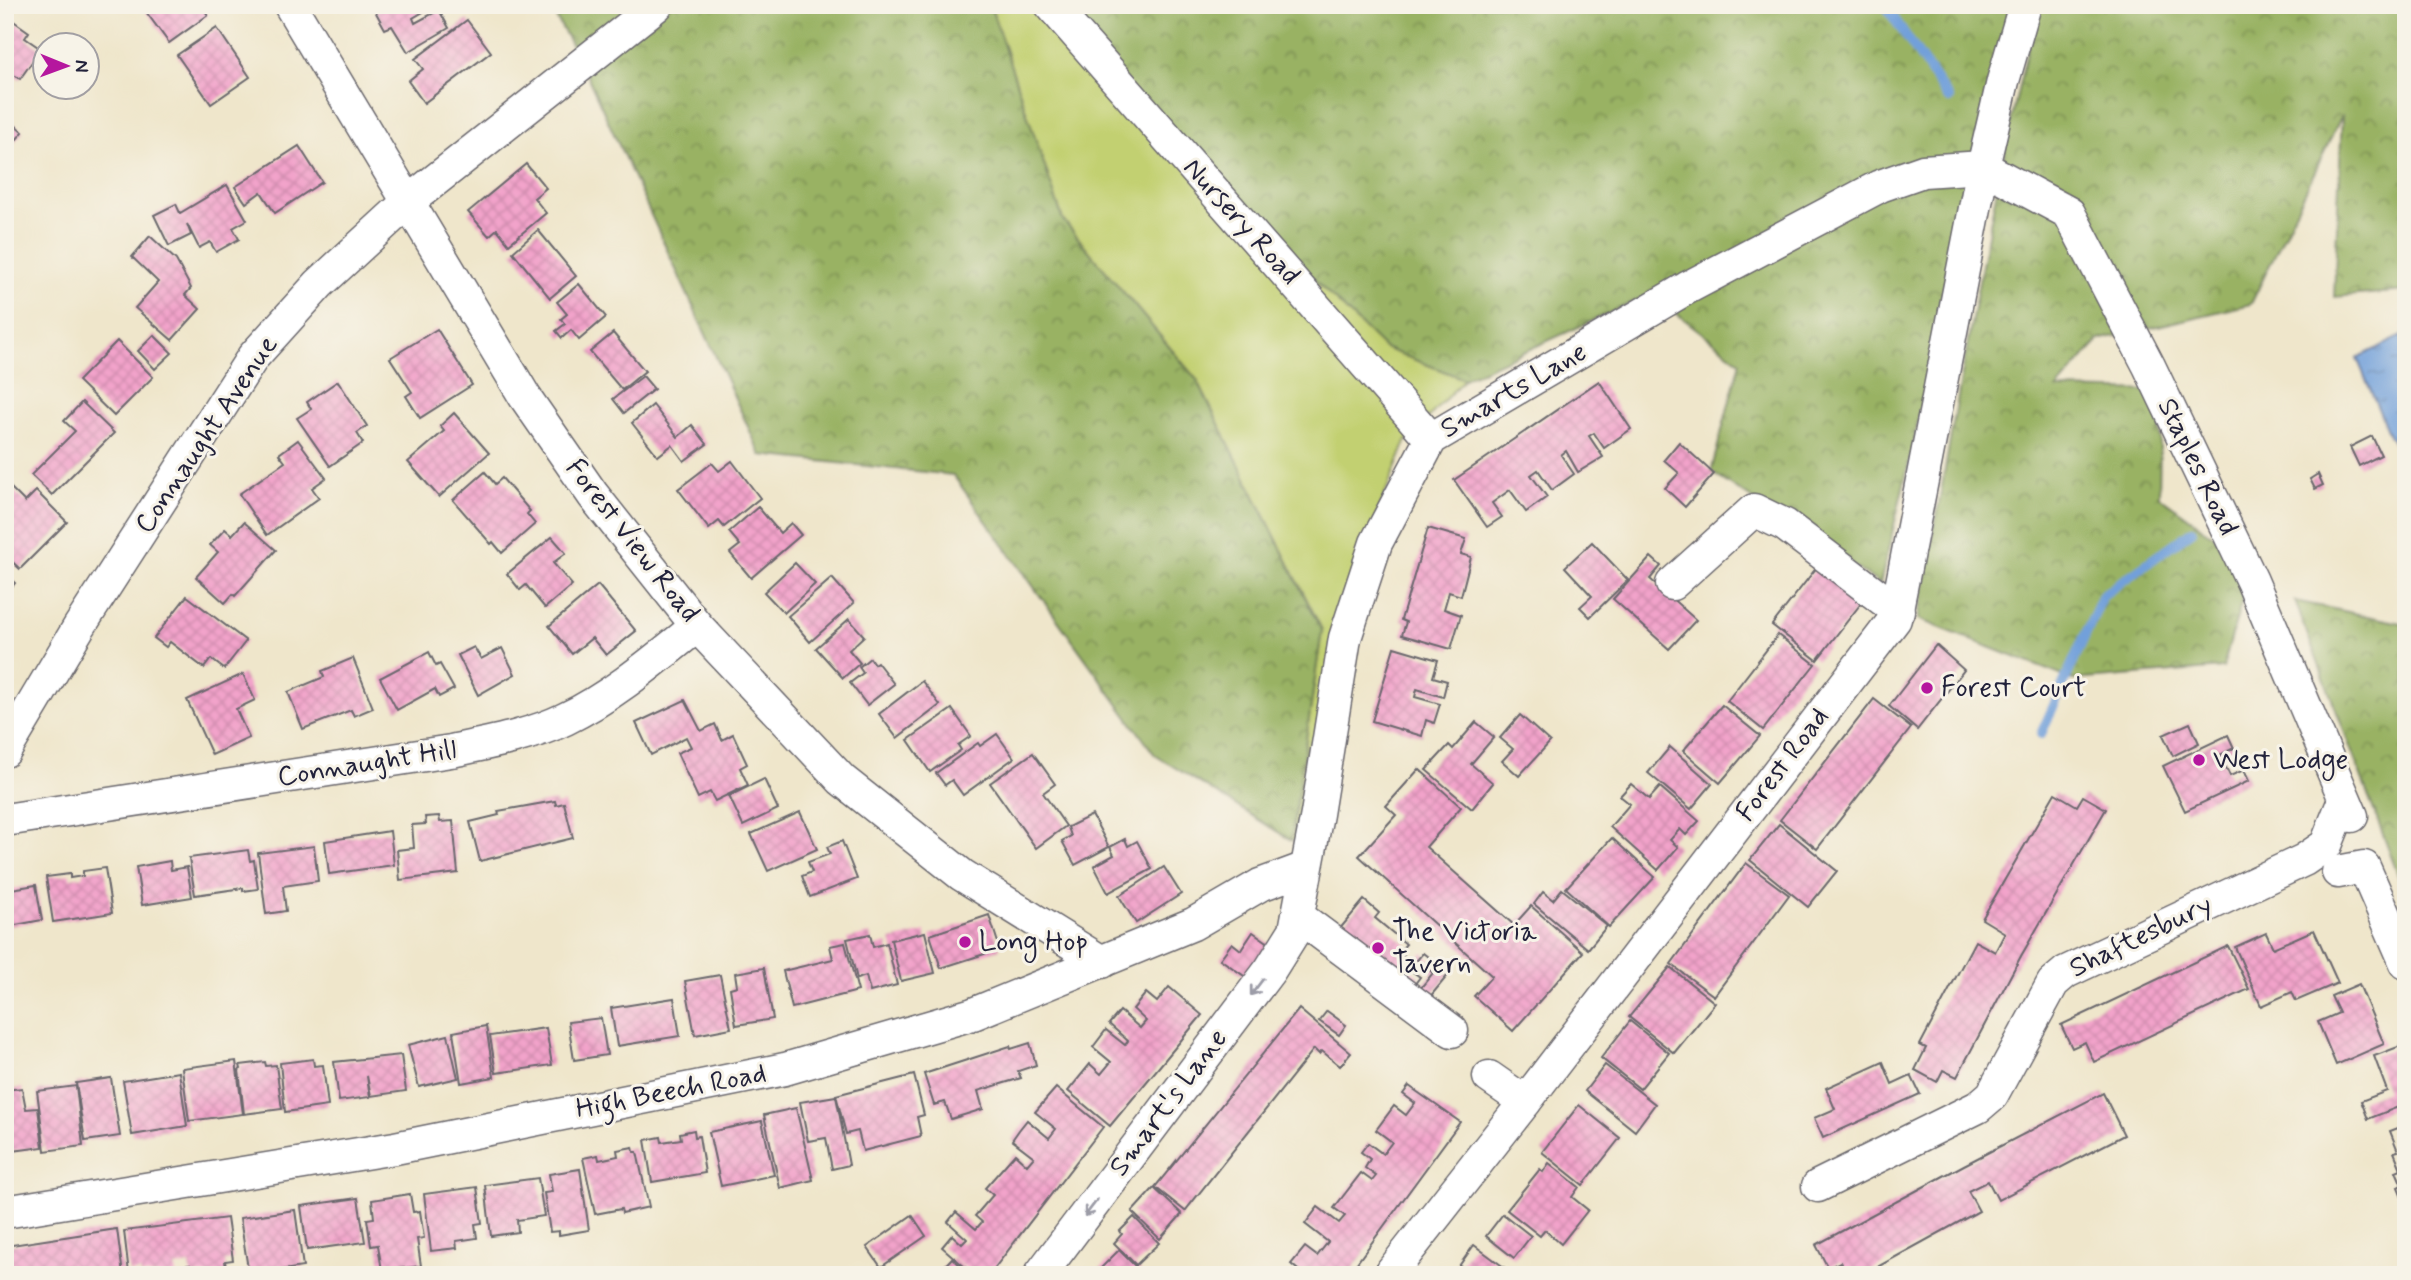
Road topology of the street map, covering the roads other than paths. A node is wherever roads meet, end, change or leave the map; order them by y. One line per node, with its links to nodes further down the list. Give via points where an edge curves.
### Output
1 (290, 5): 6 (street, Forest View Road)
2 (657, 5): 6 (street, Connaught Avenue)
3 (1051, 5): 7 (street, Nursery Road)
4 (2025, 5): 5 (street, Forest Road)
5 (1983, 167): 7 (street, Smarts Lane, via 1923,171 1880,186 1687,288); 9 (street, Forest Road); 12 (street, Staples Road, via 2069,213 2149,366 2252,581)
6 (409, 201): 10 (street, Forest View Road, via 525,397 593,495); 11 (street, Connaught Avenue, via 319,284 253,357)
7 (1431, 439): 15 (street, Smarts Lane, via 1376,543 1345,638)
8 (1672, 584): 9 (street, via 1754,510 1785,525)
9 (1898, 611): 21 (street, Forest Road)
10 (697, 626): 13 (street, Connaught Hill, via 636,675 565,720 507,739); 17 (street, Forest View Road, via 842,780 962,874)
11 (5, 751)
12 (2348, 808): 22 (street, Shaftesbury, via 2326,845 2304,860 2066,972 2053,983 1992,1095 1978,1107)
13 (5, 820)
14 (2362, 864): 18 (street)
15 (1306, 868): 16 (street, Smarts Lane); 17 (street, High Beech Road)
16 (1297, 923): 19 (street); 24 (street, Smart's Lane, one-way to 24, via 1270,970)
17 (1102, 962): 23 (street, High Beech Road, via 973,1014 785,1069 395,1148)
18 (2406, 963)
19 (1452, 1031)
20 (1489, 1077): 21 (street)
21 (1525, 1102): 25 (street, Forest Road)
22 (1818, 1186)
23 (5, 1212)
24 (1040, 1275)
25 (1389, 1275)

